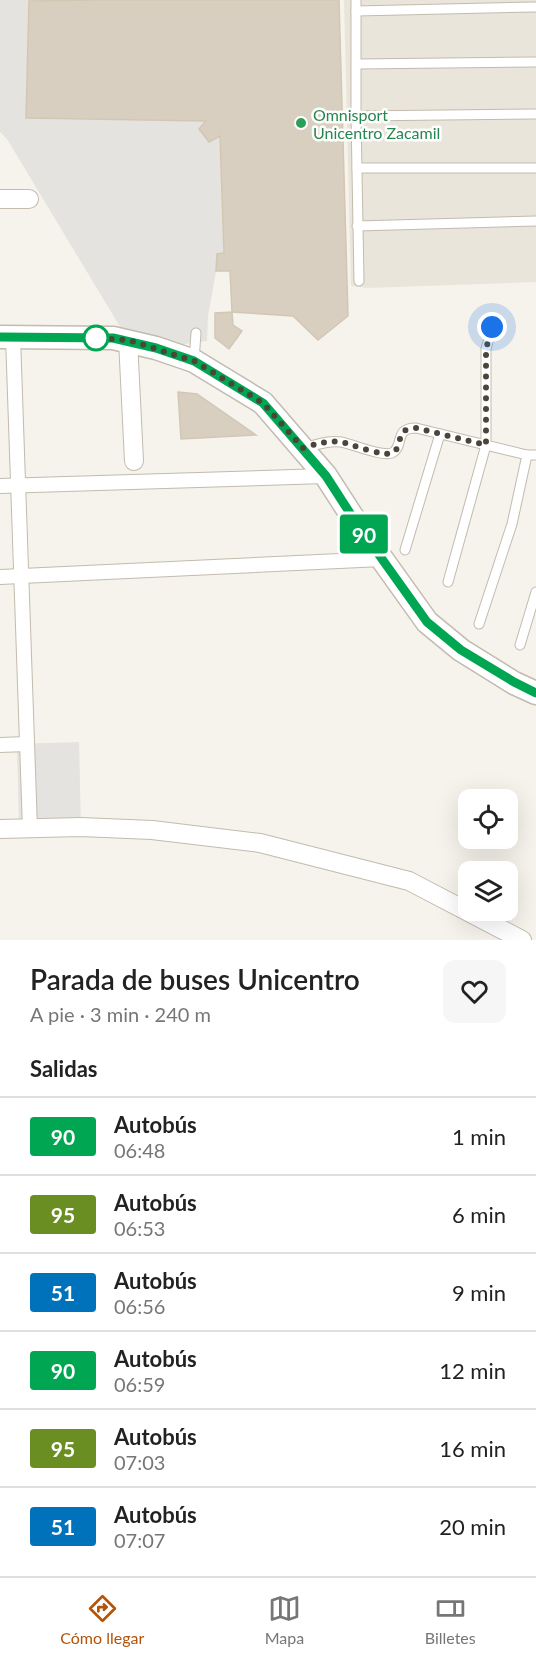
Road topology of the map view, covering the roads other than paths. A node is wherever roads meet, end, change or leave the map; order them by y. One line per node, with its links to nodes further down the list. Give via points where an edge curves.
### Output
1 (356, 0): 3 (lane)
2 (536, 7): 3 (lane)
3 (356, 11): 5 (lane)
4 (536, 62): 5 (lane)
5 (357, 64): 7 (lane)
6 (536, 114): 7 (lane)
7 (356, 116): 8 (lane)
8 (357, 168): 9 (lane); 13 (lane)
9 (536, 168)
10 (0, 199): 11 (street)
11 (29, 199)
12 (536, 221): 13 (lane)
13 (357, 226): 14 (lane)
14 (359, 281)
15 (492, 327): 21 (lane, via 486,349)
16 (196, 333): 19 (lane)
17 (6, 337): 18 (street); 27 (street)
18 (128, 340): 19 (street); 24 (street)
19 (194, 361): 22 (street, via 263,403)
20 (440, 434): 21 (lane); 22 (lane, via 408,428 391,453 339,442); 28 (lane)
21 (486, 445): 23 (lane); 32 (lane)
22 (303, 448): 25 (street)
23 (532, 455): 34 (lane)
24 (134, 461)
25 (326, 476): 27 (street); 29 (street)
26 (0, 486): 27 (street)
27 (18, 486): 30 (street)
28 (405, 550)
29 (382, 559): 30 (street); 36 (street, via 427,622 461,650)
30 (21, 576): 31 (street); 37 (street)
31 (0, 577)
32 (448, 582)
33 (536, 592): 35 (lane)
34 (479, 624)
35 (520, 645)
36 (536, 693)
37 (27, 744): 38 (street); 40 (street)
38 (0, 745)
39 (0, 829): 40 (street)
40 (30, 829): 41 (street, via 152,830 260,843 409,881)
41 (522, 940)

